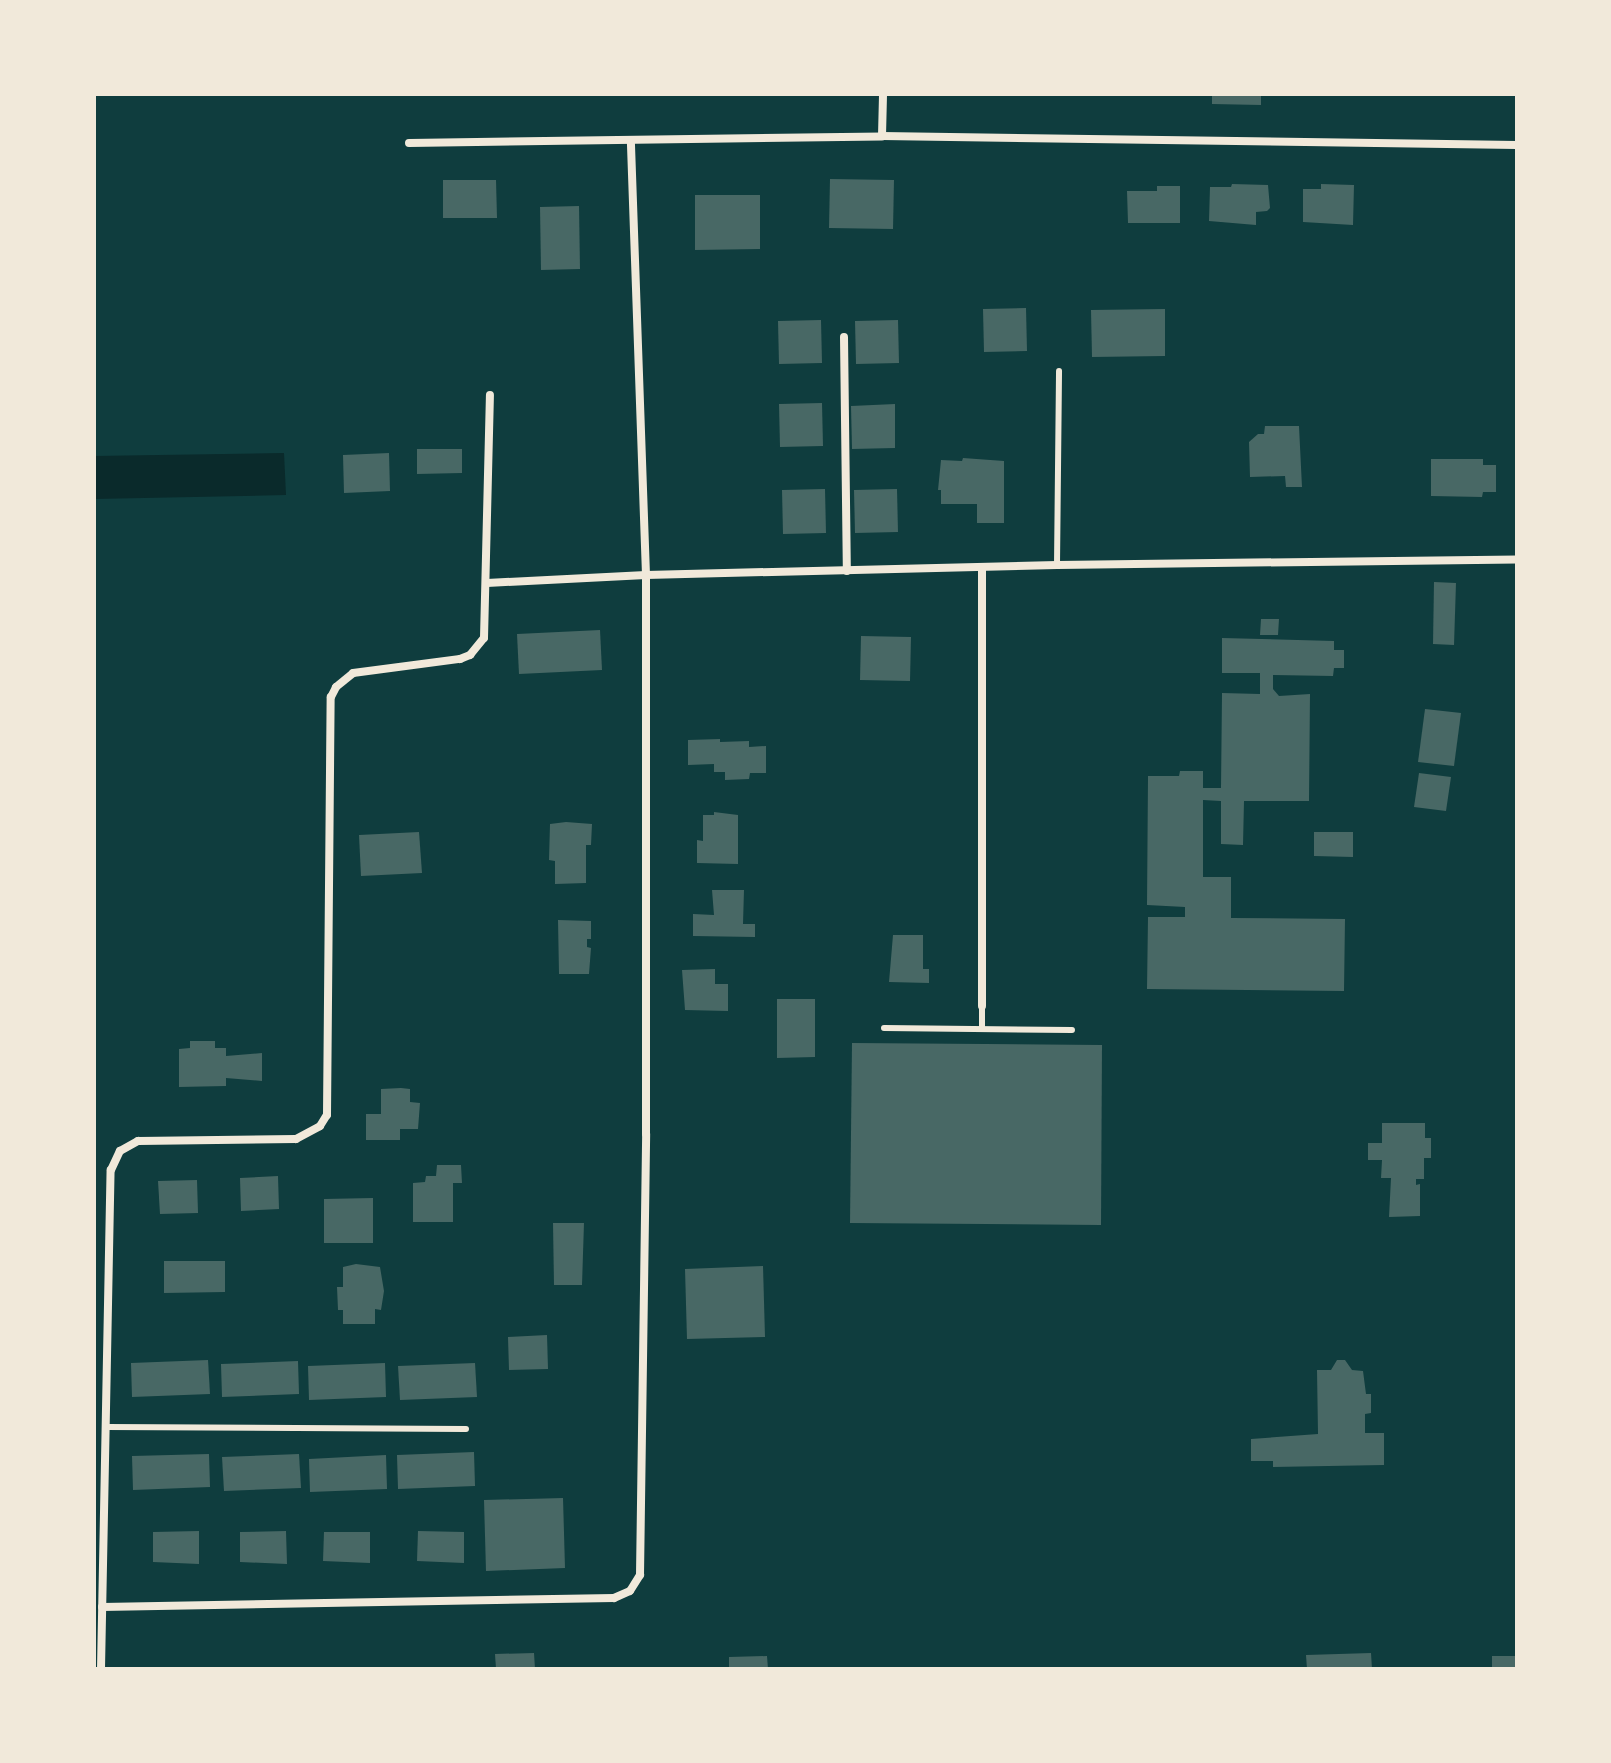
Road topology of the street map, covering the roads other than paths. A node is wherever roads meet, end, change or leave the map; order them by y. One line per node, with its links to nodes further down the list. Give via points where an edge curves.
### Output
1 (883, 94): 2 (street)
2 (882, 136): 3 (street); 5 (street)
3 (631, 142): 4 (street); 13 (street)
4 (409, 143)
5 (1517, 145)
6 (844, 337): 12 (street)
7 (1059, 371): 10 (lane)
8 (490, 395): 14 (street)
9 (1517, 559): 10 (street)
10 (1057, 565): 11 (street)
11 (982, 568): 12 (street); 15 (street)
12 (847, 571): 13 (street)
13 (646, 575): 14 (street); 21 (street, via 640,1575 630,1591 614,1598)
14 (487, 583): 19 (street, via 487,627 470,655 353,673 331,697 330,1101 320,1126 296,1139 138,1141 114,1160)
15 (982, 1006): 17 (lane)
16 (884, 1028): 17 (lane)
17 (982, 1029): 18 (lane)
18 (1072, 1030)
19 (107, 1427): 20 (lane); 21 (street)
20 (466, 1429)
21 (102, 1607): 22 (street)
22 (101, 1669)

